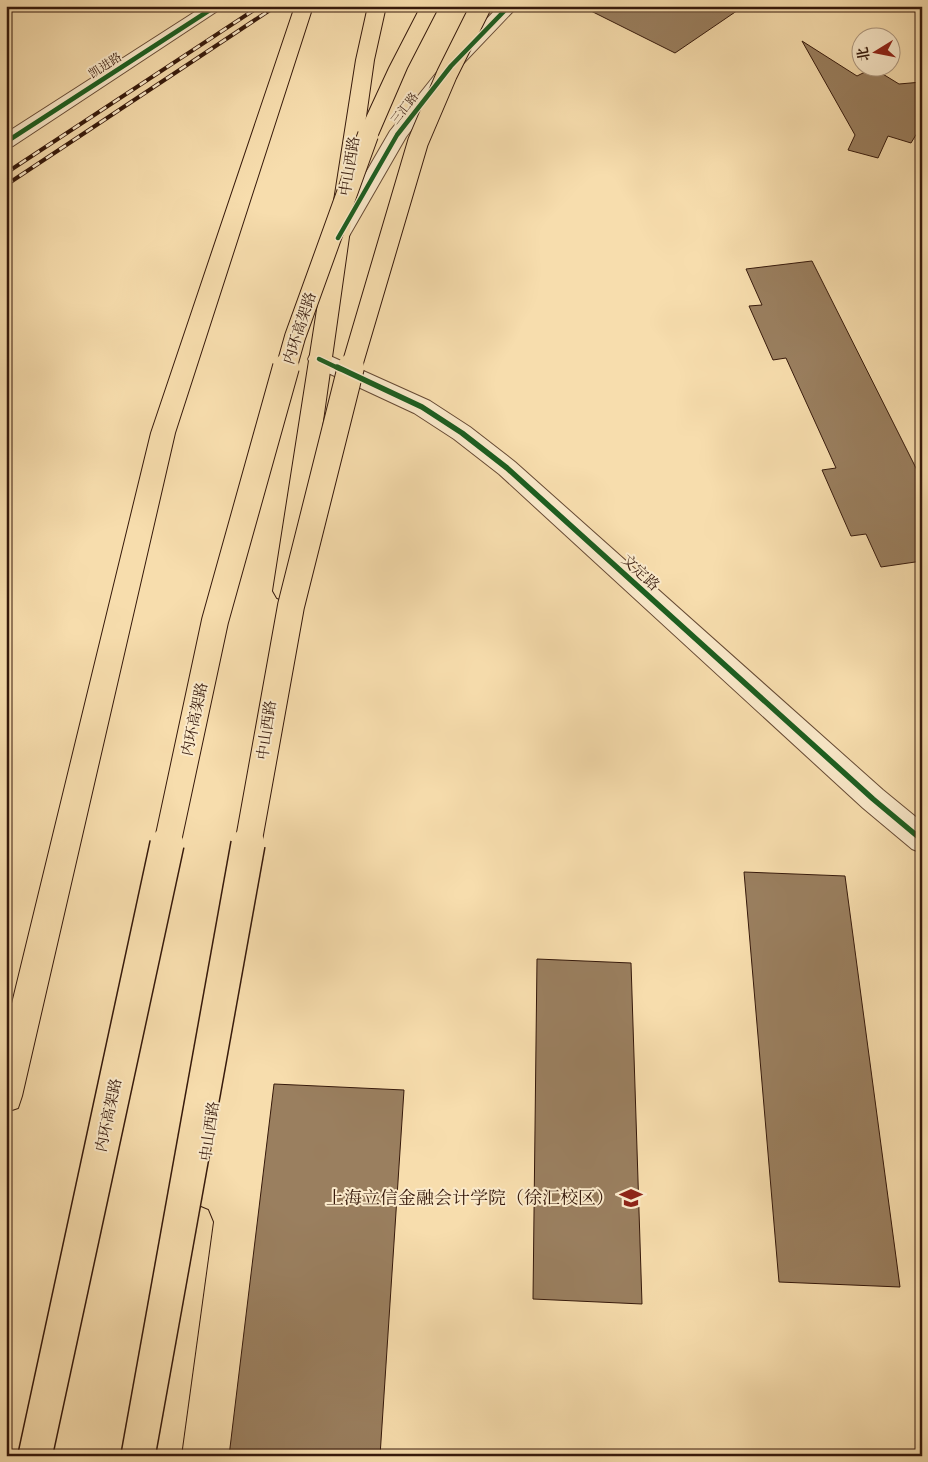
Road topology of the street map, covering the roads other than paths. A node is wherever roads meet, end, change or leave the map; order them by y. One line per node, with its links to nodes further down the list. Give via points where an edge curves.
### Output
1 (216, 6): 7 (street, 凯进路)
2 (304, 6): 11 (main road, via 163,433)
3 (377, 6): 8 (main road, 中山西路, via 365,60)
4 (430, 6): 12 (main road, 内环高架路, bridge, via 368,135 295,337 215,622)
5 (509, 6): 8 (street, 三汇路, via 451,66 397,135)
6 (481, 9): 13 (main road, bridge, via 447,74 418,142 358,341 291,606)
7 (6, 142)
8 (338, 238): 9 (main road, 中山西路)
9 (319, 359): 10 (street, 文定路, via 422,407 507,468); 14 (main road, 中山西路)
10 (922, 840)
11 (6, 1096)
12 (35, 1456)
13 (138, 1456)
14 (162, 1456)

